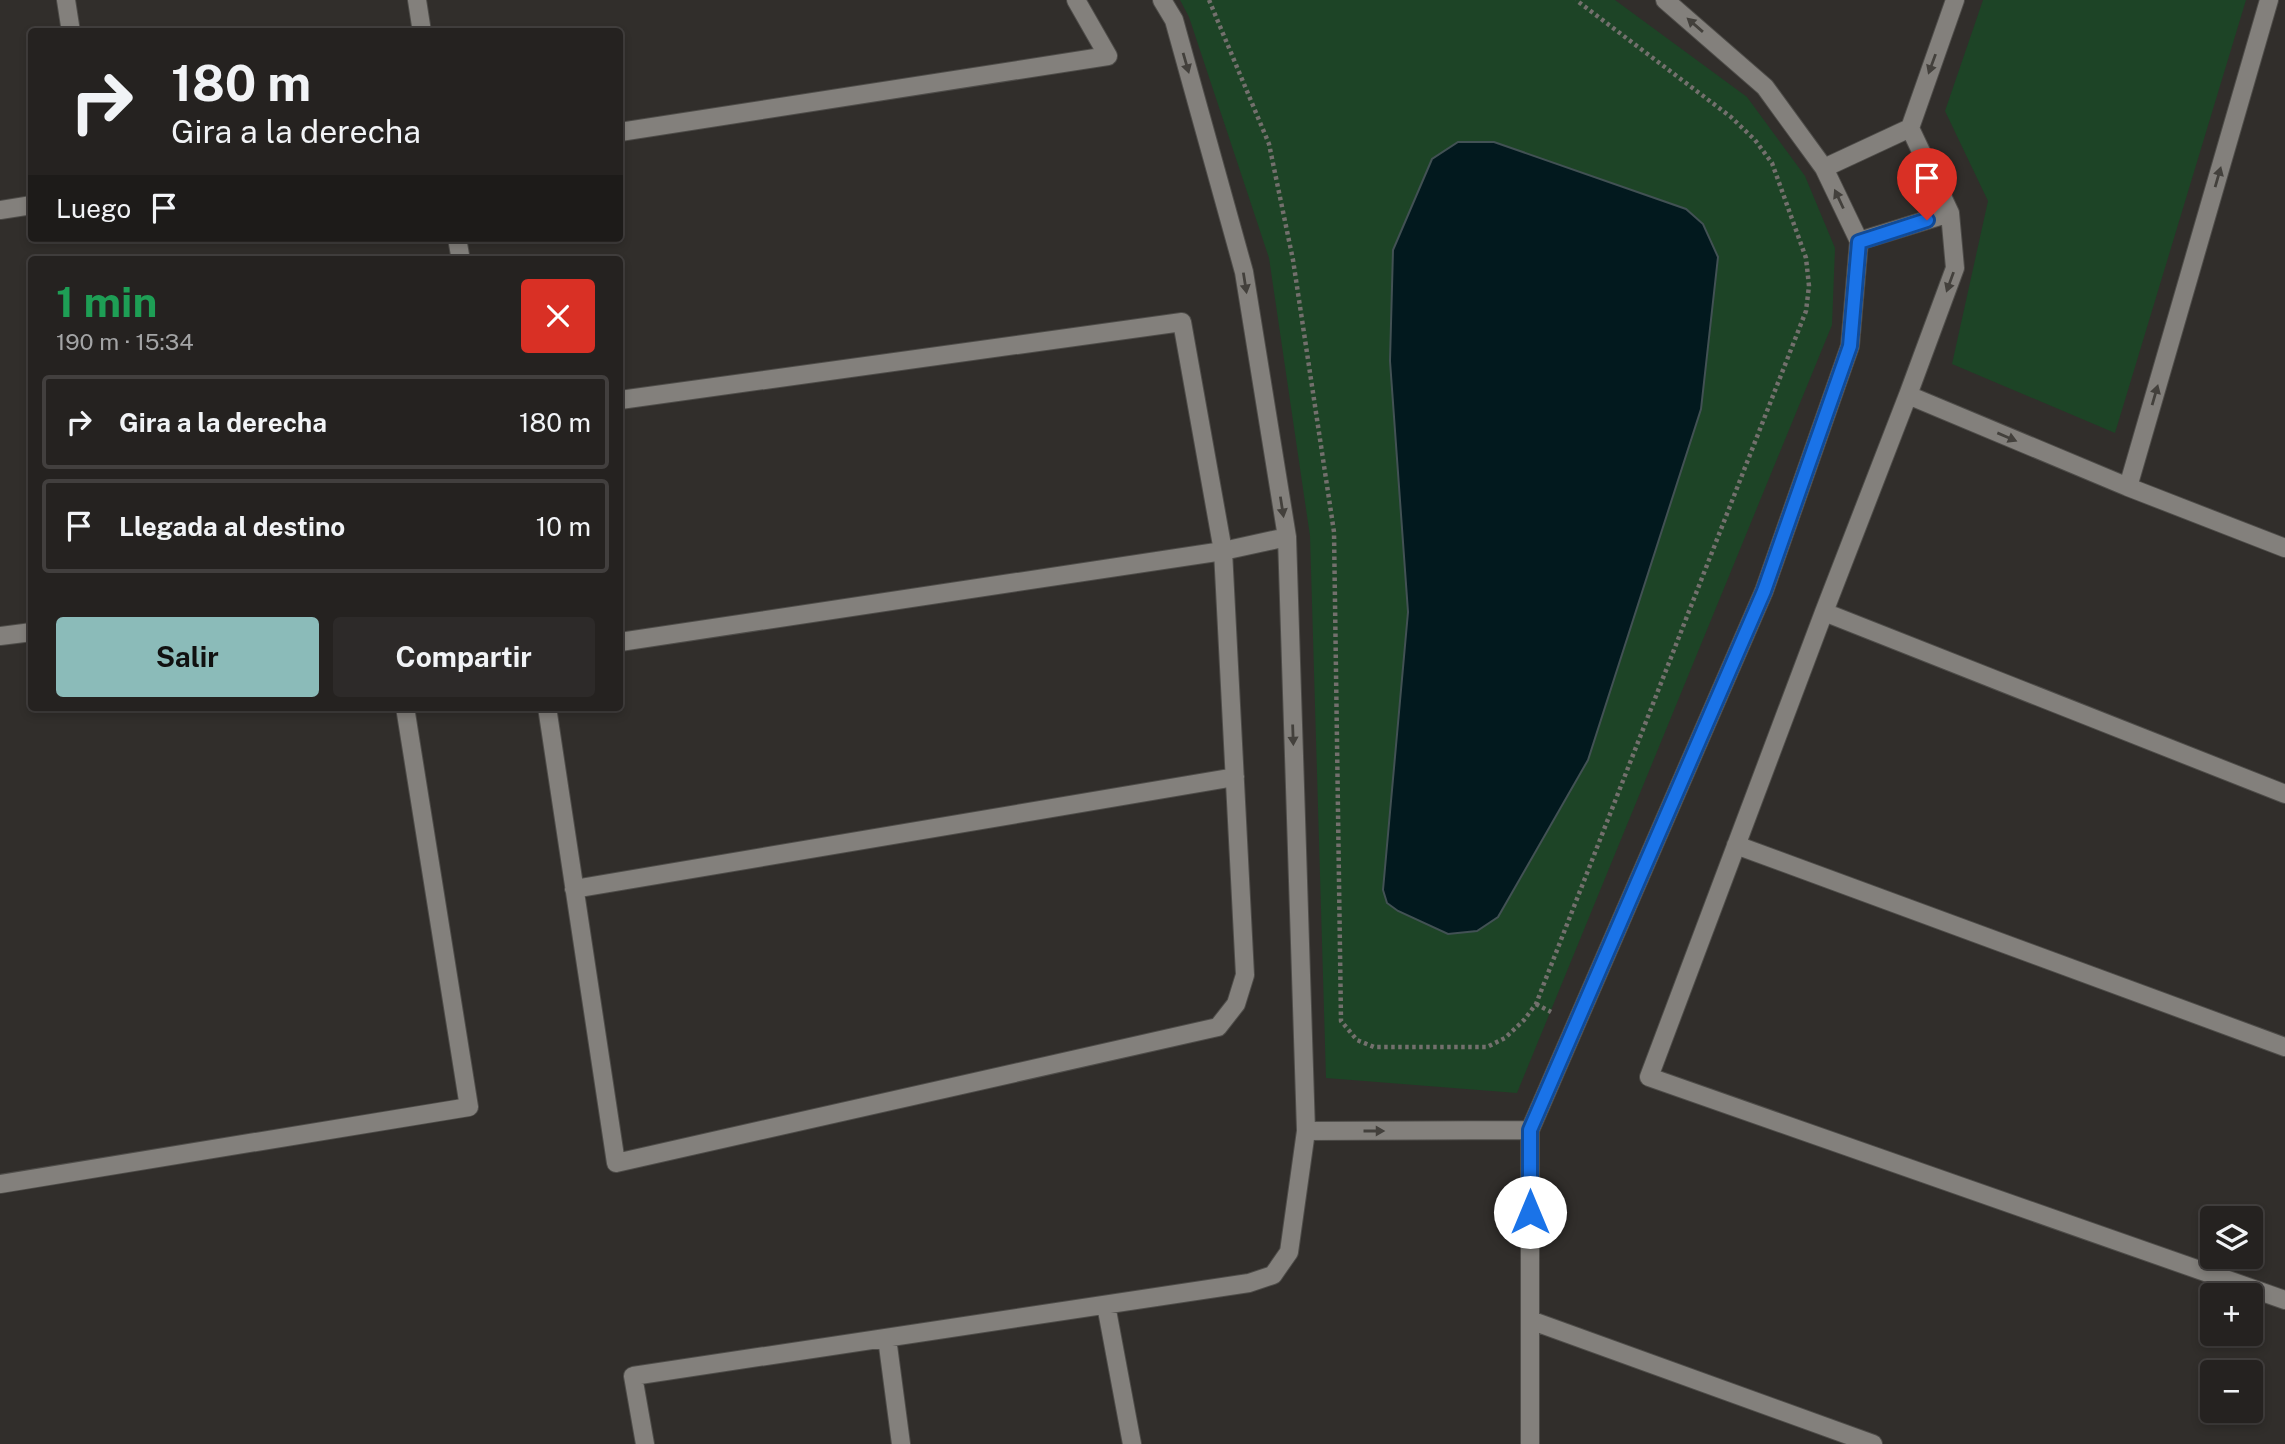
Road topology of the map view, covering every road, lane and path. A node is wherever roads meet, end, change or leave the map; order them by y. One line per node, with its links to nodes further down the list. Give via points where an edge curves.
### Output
1 (66, 0): 10 (street)
2 (416, 0): 11 (street)
3 (1076, 0): 13 (street, via 1108,56)
4 (1162, 0): 22 (street, one-way to 22, via 1174,20 1244,272)
5 (1209, 0): 6 (path, via 1269,144 1293,260 1334,533 1341,1021 1357,1040 1374,1047 1487,1047 1504,1038 1536,1004 1806,311 1806,258 1772,163 1731,117)
6 (1576, 0)
7 (1665, 0): 14 (street, one-way to 7, via 1765,88)
8 (1955, 0): 12 (street, one-way to 12)
9 (2269, 0): 21 (street, one-way to 9)
10 (70, 28)
11 (421, 28)
12 (1910, 128): 14 (street); 17 (street)
13 (623, 132)
14 (1825, 168): 18 (street, one-way to 14)
15 (28, 206): 16 (street)
16 (0, 209)
17 (1950, 213): 18 (street); 19 (street, one-way to 19, via 1955,268)
18 (1859, 242): 36 (street, via 1850,346 1764,591)
19 (1908, 395): 21 (street, one-way to 21); 25 (street)
20 (623, 400): 24 (street, via 1182,322)
21 (2128, 488): 23 (street)
22 (1287, 537): 24 (street); 37 (street, one-way to 37)
23 (2285, 548)
24 (1223, 551): 28 (street); 31 (street)
25 (1824, 612): 32 (street); 33 (street)
26 (28, 632): 27 (street)
27 (0, 636)
28 (623, 642)
29 (406, 711): 38 (street, via 469,1107)
30 (548, 711): 34 (street)
31 (1235, 777): 34 (street); 34 (street, via 1245,975 1236,1004 1218,1027 616,1163)
32 (2285, 794)
33 (1736, 845): 35 (street); 39 (street, via 1649,1077)
34 (574, 889)
35 (2285, 1047)
36 (1530, 1130): 37 (street, one-way to 36); 41 (street)
37 (1306, 1131): 40 (street, via 1289,1252 1273,1275 1249,1283)
38 (0, 1184)
39 (2285, 1300)
40 (1106, 1305): 42 (street); 45 (street)
41 (1530, 1320): 46 (street); 47 (street)
42 (887, 1338): 43 (street, via 633,1376); 44 (street)
43 (645, 1444)
44 (901, 1444)
45 (1132, 1444)
46 (1530, 1444)
47 (1873, 1444)

